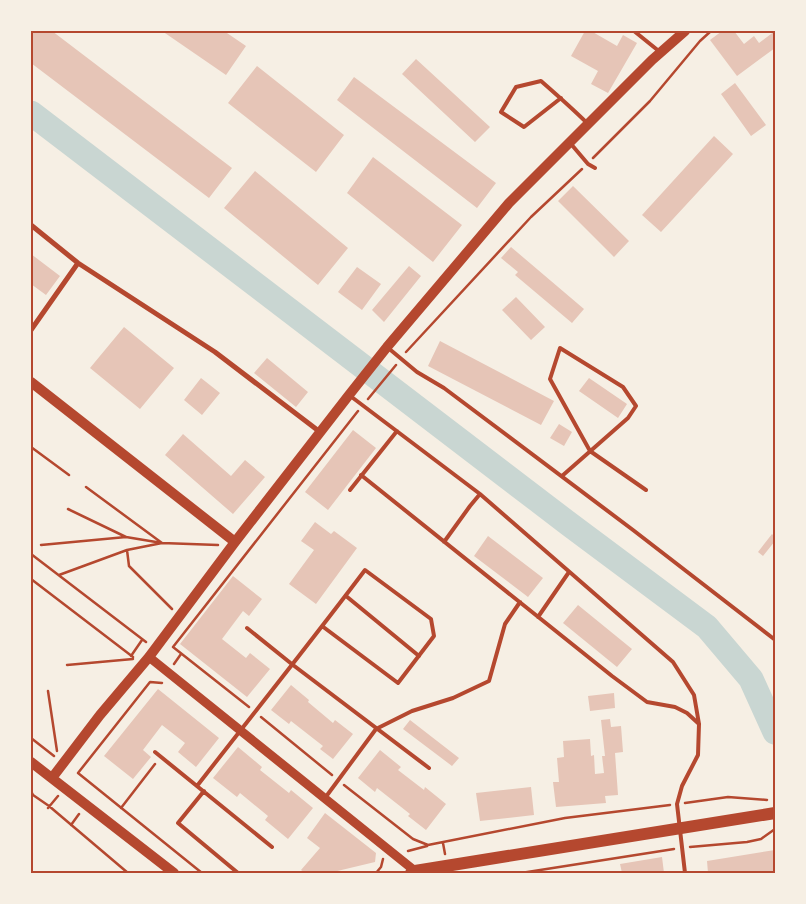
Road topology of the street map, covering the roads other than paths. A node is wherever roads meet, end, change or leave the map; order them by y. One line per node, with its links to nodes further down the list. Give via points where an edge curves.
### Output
1 (634, 31): 3 (lane)
2 (685, 31): 3 (main road)
3 (660, 53): 5 (main road)
4 (561, 98): 4 (lane, via 542,80 516,87 502,112 524,127); 5 (lane)
5 (588, 124): 6 (main road)
6 (570, 142): 7 (lane); 11 (main road, via 509,203)
7 (595, 168)
8 (31, 225): 9 (street)
9 (78, 263): 10 (street); 15 (street, via 215,352)
10 (31, 330)
11 (387, 347): 13 (main road); 18 (lane, via 416,372 444,388)
12 (31, 382): 22 (main road)
13 (349, 395): 14 (lane); 15 (main road)
14 (397, 431): 17 (lane); 21 (lane)
15 (320, 432): 22 (main road)
16 (590, 451): 16 (lane, via 628,418 636,406 623,386 560,348 550,379); 18 (lane); 20 (lane)
17 (362, 475): 19 (lane); 23 (lane)
18 (562, 476): 30 (lane)
19 (350, 490)
20 (646, 490)
21 (480, 494): 23 (lane); 24 (lane)
22 (236, 542): 32 (main road)
23 (444, 542): 26 (lane)
24 (569, 572): 27 (lane); 34 (lane, via 673,662 694,695)
25 (346, 596): 28 (lane); 31 (lane); 31 (lane, via 365,570 431,619 434,636)
26 (520, 602): 27 (lane); 35 (lane, via 505,624 489,681)
27 (538, 617): 34 (lane, via 646,702 675,707)
28 (322, 626): 31 (lane, via 398,682); 33 (lane)
29 (247, 628): 33 (lane)
30 (774, 639)
31 (419, 656)
32 (149, 657): 36 (street); 40 (main road)
33 (292, 665): 35 (lane); 36 (lane)
34 (699, 724): 45 (lane, via 698,755 677,804)
35 (376, 729): 39 (lane); 43 (lane)
36 (241, 730): 41 (lane); 43 (street)
37 (155, 752): 41 (lane)
38 (31, 762): 40 (main road)
39 (429, 768)
40 (52, 778): 48 (main road)
41 (197, 786): 42 (lane)
42 (204, 791): 46 (lane); 49 (lane, via 178,823)
43 (325, 798): 47 (street)
44 (775, 813): 45 (main road)
45 (680, 828): 47 (main road); 50 (lane)
46 (272, 847)
47 (414, 872)
48 (174, 873)
49 (238, 873)
50 (685, 873)

